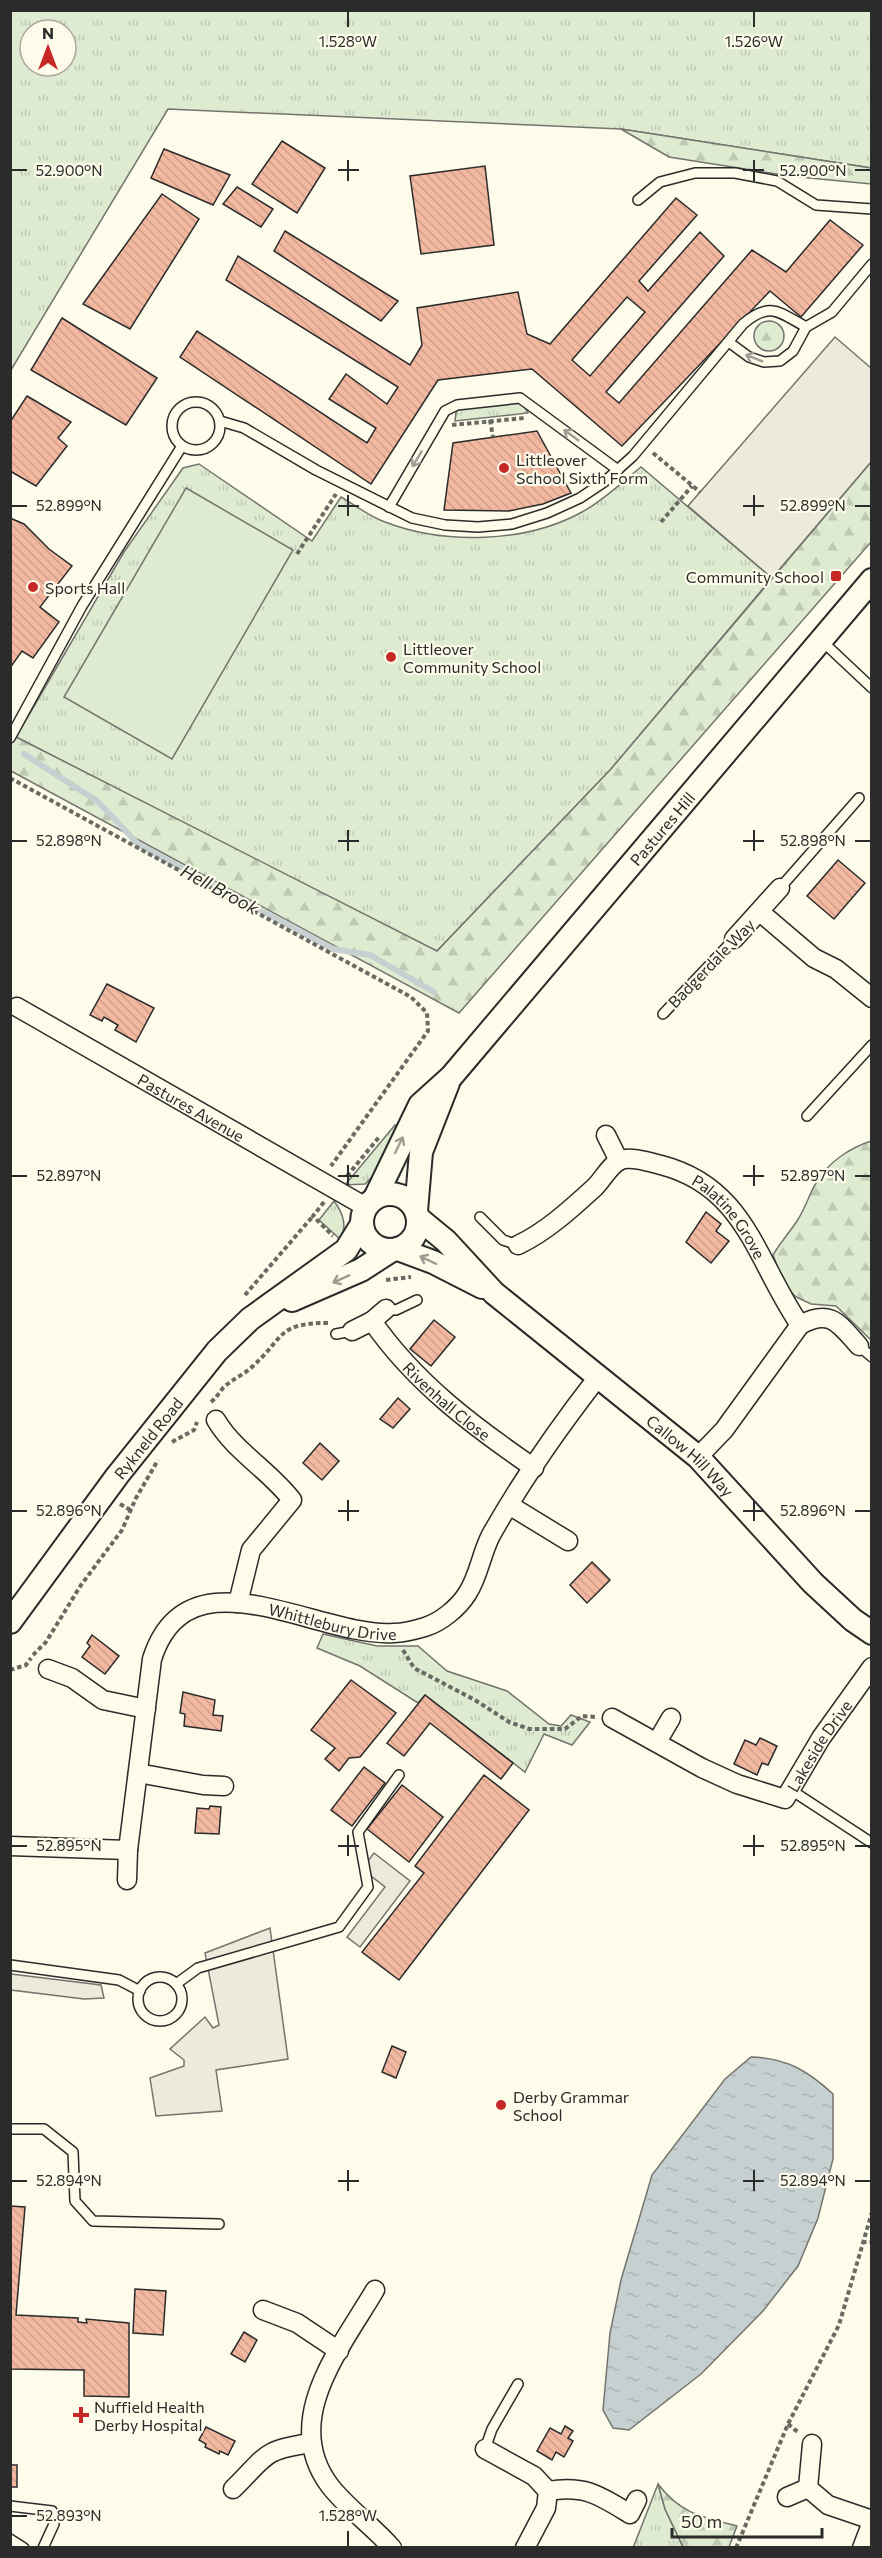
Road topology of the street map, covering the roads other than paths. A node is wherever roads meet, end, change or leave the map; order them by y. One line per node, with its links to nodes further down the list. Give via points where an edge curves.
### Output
1 (639, 200): 2 (lane, via 660,182 695,173 735,173 777,181 816,205)
2 (872, 209)
3 (872, 264): 4 (lane, via 832,312)
4 (806, 327): 5 (lane, via 778,310 767,310 743,324); 5 (lane, one-way to 5, via 793,351 780,361 764,362 749,357)
5 (730, 343): 8 (lane)
6 (220, 422): 7 (lane, via 210,446 202,450); 7 (lane, via 216,412 204,403 184,405 177,411 171,428); 9 (lane, via 244,428)
7 (182, 446): 13 (lane, via 82,606)
8 (618, 470): 9 (lane, via 580,498 512,524 445,525 412,518); 9 (lane, one-way to 9, via 520,398 457,405 445,411)
9 (389, 507)
10 (872, 580): 11 (street, Pastures Hill)
11 (821, 639): 12 (lane); 22 (street, Pastures Hill)
12 (872, 688)
13 (10, 738)
14 (859, 798): 15 (lane)
15 (780, 888): 16 (street, Badgerdale Way)
16 (760, 912): 17 (street, Badgerdale Way); 18 (street, Badgerdale Way, via 814,958 836,969)
17 (734, 939): 20 (lane, Badgerdale Way)
18 (872, 998)
19 (17, 1007): 26 (street, Pastures Avenue)
20 (663, 1014)
21 (872, 1045): 23 (lane)
22 (451, 1077): 26 (street, Pastures Hill, one-way to 22, via 420,1105); 27 (street, Pastures Hill, via 422,1152)
23 (807, 1116)
24 (606, 1135): 25 (street)
25 (619, 1161): 29 (street, via 596,1186 535,1237); 35 (street, Palatine Grove, via 631,1159 668,1167 717,1191 738,1215 770,1278)
26 (368, 1210): 27 (street, via 392,1194 401,1196); 30 (street, via 366,1237 376,1246); 33 (street, Rykneld Road, via 346,1250)
27 (417, 1214): 30 (street, via 417,1231 412,1239); 31 (street, Callow Hill Way)
28 (480, 1216): 29 (lane, via 502,1240)
29 (518, 1245)
30 (395, 1249): 31 (street, Callow Hill Way, one-way to 30, via 433,1262); 33 (street, Rykneld Road, one-way to 33, via 361,1270)
31 (494, 1293): 38 (street, Callow Hill Way)
32 (417, 1300): 34 (lane)
33 (244, 1311): 45 (street, Rykneld Road)
34 (379, 1315): 36 (street); 41 (street, Rivenhall Close, via 419,1378 478,1429)
35 (800, 1325): 37 (street, via 828,1318 837,1322); 40 (street, via 724,1430)
36 (344, 1333)
37 (865, 1351)
38 (598, 1377): 40 (street, Callow Hill Way); 41 (street, Whittlebury Drive)
39 (216, 1420): 44 (street, via 227,1437 278,1482 292,1500 251,1550)
40 (698, 1457): 46 (street, Callow Hill Way, via 813,1583)
41 (534, 1468): 42 (street, Whittlebury Drive)
42 (509, 1505): 43 (street); 44 (street, Whittlebury Drive, via 483,1551 467,1596 429,1626 393,1633 359,1629)
43 (568, 1541)
44 (238, 1603): 49 (street, Whittlebury Drive, via 191,1608 165,1630 152,1659)
45 (10, 1622)
46 (872, 1633)
47 (872, 1667): 56 (street, Lakeside Drive, via 821,1738)
48 (48, 1669): 49 (street, via 72,1678 103,1700)
49 (146, 1709): 53 (street, Whittlebury Drive)
50 (612, 1718): 52 (street, Lakeside Drive)
51 (671, 1718): 52 (street)
52 (657, 1742): 56 (street, Lakeside Drive, via 736,1784 785,1799)
53 (138, 1773): 55 (street); 59 (street, Whittlebury Drive)
54 (399, 1775): 62 (lane, via 358,1832 368,1887 339,1927 198,1968)
55 (224, 1786)
56 (791, 1790): 57 (lane)
57 (872, 1843)
58 (10, 1846): 59 (street)
59 (128, 1850): 60 (street, Whittlebury Drive)
60 (128, 1880)
61 (10, 1965): 63 (lane, via 119,1980)
62 (176, 1984): 63 (lane, via 158,1977); 63 (lane, via 182,2002 177,2014 168,2020 146,2016 138,2003)
63 (140, 1991)
64 (10, 2129): 65 (lane, via 44,2129 73,2152 75,2201 93,2221)
65 (219, 2224)
66 (375, 2290): 68 (street)
67 (263, 2310): 68 (street, via 297,2323)
68 (339, 2351): 70 (street, via 314,2403)
69 (518, 2384): 72 (lane)
70 (311, 2443): 74 (street, via 265,2455); 83 (street, via 319,2468 331,2487)
71 (812, 2444): 73 (street)
72 (485, 2449): 75 (street, via 534,2476)
73 (808, 2488): 76 (street); 79 (street, via 828,2505)
74 (233, 2489)
75 (548, 2490): 77 (street, via 570,2487 593,2492 630,2514); 84 (street, via 546,2508)
76 (787, 2497)
77 (638, 2500)
78 (10, 2506): 82 (lane, via 52,2511 54,2524)
79 (872, 2521): 85 (street)
80 (10, 2539): 81 (lane)
81 (24, 2547)
82 (43, 2547)
83 (392, 2547)
84 (525, 2547)
85 (862, 2547)

